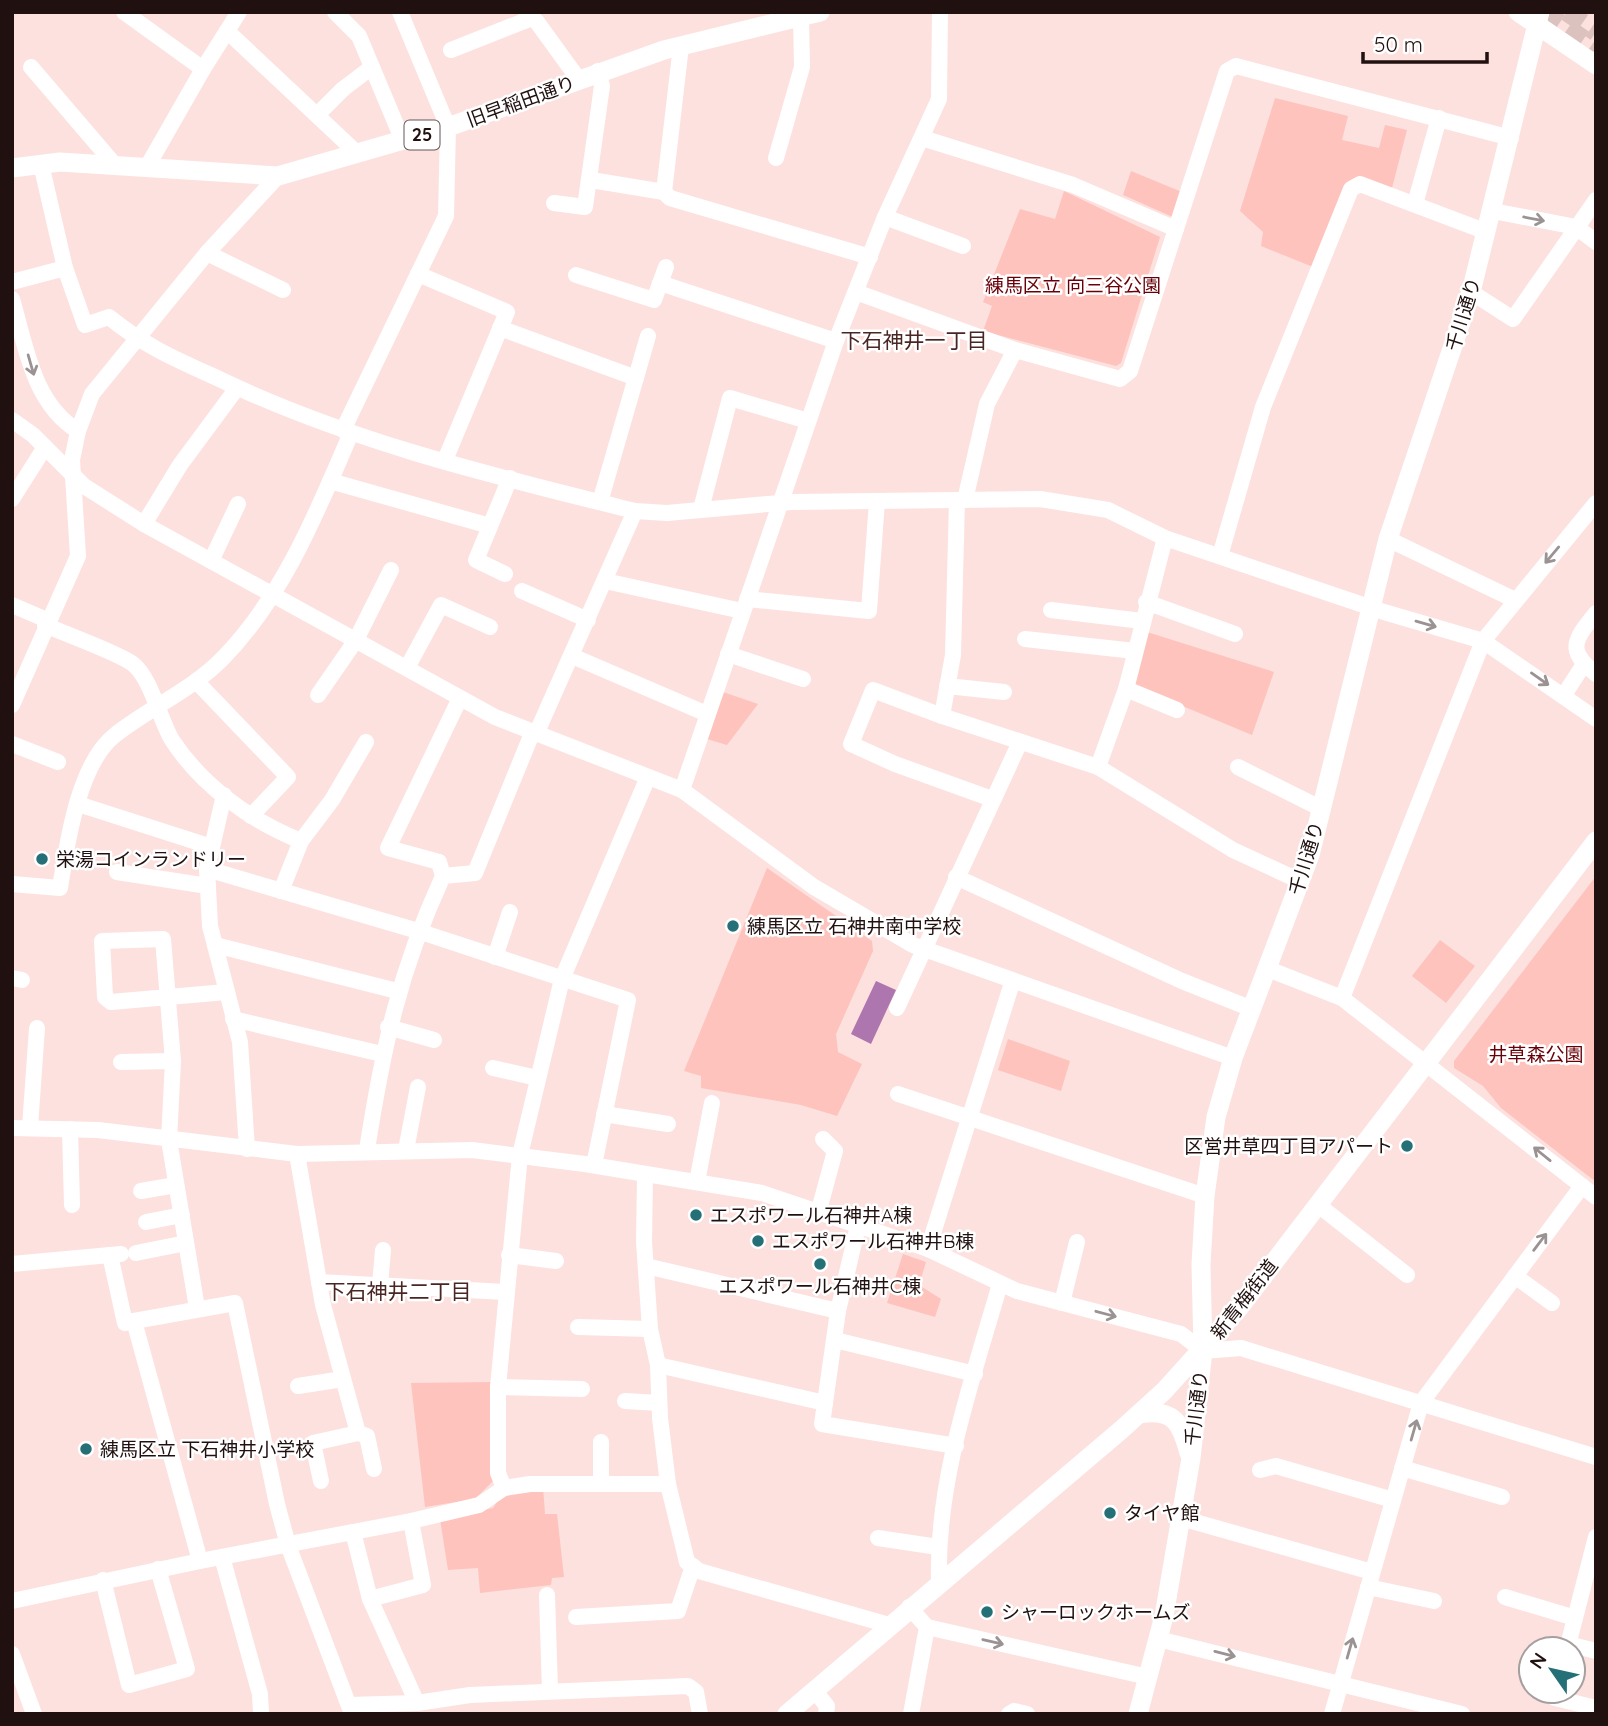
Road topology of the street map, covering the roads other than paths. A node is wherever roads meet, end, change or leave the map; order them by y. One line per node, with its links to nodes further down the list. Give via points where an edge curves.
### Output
1 (124, 12): 16 (street)
2 (239, 12): 10 (street)
3 (335, 12): 15 (street, via 359,36)
4 (400, 12): 21 (street)
5 (940, 12): 22 (street, via 939,100)
6 (1518, 12): 9 (main road)
7 (529, 15): 12 (street); 18 (street)
8 (811, 15): 11 (main road, 旧早稲田通り / 25); 26 (street, via 802,67)
9 (1539, 18): 13 (main road); 23 (main road, 千川通り)
10 (227, 31): 16 (street); 19 (street)
11 (681, 46): 17 (main road, 旧早稲田通り / 25); 33 (street)
12 (451, 50)
13 (1596, 65)
14 (31, 67): 28 (street)
15 (372, 67): 19 (street); 24 (street)
16 (202, 69): 29 (street)
17 (598, 71): 18 (main road, 旧早稲田通り / 25); 32 (street, via 602,86)
18 (579, 80): 21 (main road, 旧早稲田通り / 25)
19 (317, 115): 25 (street)
20 (1439, 118): 23 (street); 36 (street); 40 (street, via 1236,66 1227,71)
21 (448, 127): 24 (main road, 旧早稲田通り / 25); 47 (street, via 446,216)
22 (922, 138): 38 (street); 40 (street, via 1073,185)
23 (1511, 138): 37 (main road, 千川通り)
24 (403, 141): 25 (main road, 旧早稲田通り / 25)
25 (358, 154): 31 (main road, 旧早稲田通り / 25)
26 (776, 158)
27 (41, 164): 28 (main road, 旧早稲田通り / 25); 30 (main road, 旧早稲田通り / 25); 46 (street)
28 (114, 164): 29 (main road, 旧早稲田通り / 25)
29 (147, 167): 31 (main road, 旧早稲田通り / 25)
30 (12, 168)
31 (278, 176): 44 (street)
32 (591, 180): 33 (street); 35 (street, via 585,207)
33 (664, 192): 45 (street, via 670,198)
34 (1596, 200): 39 (street)
35 (554, 203)
36 (1415, 205): 41 (street); 83 (street, via 1360,184 1351,189 1263,407)
37 (1493, 211): 39 (street, one-way to 39); 41 (main road, 千川通り)
38 (885, 217): 43 (street); 45 (street)
39 (1576, 227): 42 (street); 52 (street, via 1513,319)
40 (1176, 229): 58 (street, via 1130,371 1121,379)
41 (1487, 232): 52 (main road, 千川通り)
42 (1596, 242)
43 (963, 246)
44 (208, 253): 50 (street); 56 (street)
45 (870, 257): 51 (street)
46 (65, 268): 49 (street); 56 (street, via 85,325 109,317)
47 (418, 274): 54 (street, via 507,312); 64 (street)
48 (576, 275): 57 (street, via 654,300 663,275)
49 (12, 282)
50 (283, 290)
51 (856, 292): 57 (street); 58 (street)
52 (1471, 292): 82 (main road, 千川通り)
53 (12, 299): 63 (street, one-way to 63, via 39,391)
54 (500, 328): 59 (street); 66 (street)
55 (648, 336): 59 (street)
56 (137, 341): 60 (street); 63 (street, via 92,394)
57 (836, 341): 62 (street)
58 (1015, 350): 71 (street, via 986,404)
59 (636, 378): 73 (street)
60 (237, 388): 64 (street); 79 (street, via 180,465)
61 (12, 420): 65 (street)
62 (807, 421): 74 (street); 77 (street, via 730,398)
63 (78, 431): 67 (street)
64 (347, 431): 66 (street); 69 (street)
65 (45, 447): 67 (street); 70 (street)
66 (445, 460): 68 (street)
67 (72, 473): 79 (street, via 97,496); 99 (street, via 78,556)
68 (510, 478): 73 (street); 80 (street)
69 (330, 481): 80 (street); 89 (street)
70 (12, 499)
71 (961, 500): 72 (street); 81 (street, via 1040,499 1108,510); 112 (street, via 953,655)
72 (877, 501): 74 (street); 93 (street, via 869,611)
73 (600, 502): 78 (street)
74 (779, 502): 77 (street); 93 (street)
75 (1596, 503): 90 (street, one-way to 90)
76 (238, 504): 84 (street)
77 (701, 509): 78 (street)
78 (635, 511): 87 (street)
79 (144, 524): 84 (street)
80 (490, 526): 86 (street, via 476,559)
81 (1165, 538): 83 (street); 91 (street)
82 (1388, 539): 90 (street); 94 (main road, 千川通り)
83 (1220, 556): 94 (street)
84 (211, 561): 89 (street)
85 (391, 570): 103 (street)
86 (505, 574)
87 (605, 581): 93 (street); 97 (street)
88 (522, 591): 97 (street)
89 (273, 596): 103 (street); 111 (street, via 223,658)
90 (1516, 600): 104 (street)
91 (1146, 602): 98 (street); 101 (street)
92 (12, 605): 99 (street)
93 (744, 605): 106 (street)
94 (1370, 607): 104 (street, one-way to 104); 136 (main road, 千川通り)
95 (1051, 610): 98 (street)
96 (1596, 613): 109 (street, via 1576,637 1577,656)
97 (588, 620): 107 (street)
98 (1142, 621): 105 (street)
99 (46, 623): 118 (street); 119 (street, via 133,664)
100 (490, 627): 108 (street, via 442,605)
101 (1235, 634)
102 (1025, 639): 105 (street)
103 (356, 640): 108 (street); 115 (street)
104 (1483, 641): 116 (street, one-way to 116); 160 (street)
105 (1135, 651): 113 (street)
106 (728, 654): 110 (street); 121 (street)
107 (572, 656): 121 (street); 124 (street)
108 (407, 668): 117 (street)
109 (1590, 669): 116 (street)
110 (803, 679)
111 (196, 681): 119 (street); 137 (street, via 288,777)
112 (947, 686): 114 (street); 122 (street)
113 (1126, 689): 120 (street); 129 (street)
114 (1003, 692)
115 (318, 695)
116 (1564, 695): 123 (street)
117 (460, 698): 124 (street); 143 (street, via 388,848 439,863)
118 (13, 702)
119 (156, 706): 133 (street, via 172,739); 135 (street, via 112,737 90,769)
120 (1177, 710)
121 (707, 714): 132 (street)
122 (942, 716): 126 (street); 134 (street, via 873,690 851,744)
123 (1596, 719)
124 (535, 732): 131 (street); 143 (street, via 475,873)
125 (366, 742): 138 (street)
126 (1020, 742): 129 (street); 134 (street)
127 (12, 744): 128 (street)
128 (58, 762)
129 (1098, 767): 145 (street, via 1233,850)
130 (1238, 767): 136 (street)
131 (648, 777): 132 (street); 155 (street)
132 (682, 790): 152 (street, via 814,887)
133 (224, 795): 137 (street); 140 (street)
134 (992, 799): 144 (street)
135 (78, 804): 140 (street); 146 (street, via 60,888)
136 (1322, 808): 145 (main road, 千川通り)
137 (251, 816): 138 (street)
138 (301, 841): 148 (street)
139 (1596, 841): 171 (main road, 新青梅街道)
140 (212, 847): 141 (street)
141 (207, 869): 147 (street); 148 (street)
142 (117, 872): 147 (street)
143 (443, 876): 150 (street)
144 (956, 877): 152 (street); 162 (street)
145 (1300, 881): 154 (main road, 千川通り)
146 (12, 884)
147 (208, 886): 151 (street)
148 (281, 891): 150 (street)
149 (510, 912): 153 (street)
150 (418, 931): 153 (street); 157 (street)
151 (215, 946): 157 (street); 158 (street)
152 (922, 950): 156 (street); 161 (street)
153 (495, 957): 155 (street)
154 (1268, 970): 160 (street); 162 (main road, 千川通り)
155 (562, 979): 173 (street); 177 (street, via 628,1000)
156 (1012, 983): 168 (street); 178 (street)
157 (397, 991): 164 (street)
158 (226, 992): 159 (street); 163 (street)
159 (167, 998): 159 (street, via 106,1000 102,941 163,939); 169 (street)
160 (1342, 998): 171 (street)
161 (897, 1008)
162 (1252, 1009): 168 (main road, 千川通り)
163 (233, 1019): 167 (street); 185 (street, via 240,1042)
164 (388, 1027): 166 (street); 167 (street)
165 (37, 1028): 180 (street)
166 (434, 1040)
167 (382, 1054): 186 (street)
168 (1233, 1058): 196 (main road, 千川通り, via 1216,1117)
169 (173, 1061): 170 (street); 184 (street)
170 (121, 1062)
171 (1426, 1062): 194 (street, one-way to 171); 198 (main road, 新青梅街道)
172 (493, 1068): 173 (street)
173 (537, 1078): 189 (street)
174 (418, 1087): 187 (street)
175 (898, 1094): 178 (street)
176 (712, 1103): 192 (street)
177 (604, 1114): 179 (street); 190 (street)
178 (970, 1117): 196 (street); 206 (street)
179 (668, 1125)
180 (30, 1127): 181 (street); 182 (street)
181 (12, 1128)
182 (70, 1129): 184 (street); 199 (street)
183 (823, 1139): 200 (street, via 835,1151)
184 (169, 1140): 185 (street); 193 (street)
185 (247, 1150): 188 (street)
186 (366, 1150): 187 (street); 188 (street)
187 (406, 1150): 189 (street)
188 (297, 1154): 215 (street)
189 (520, 1155): 190 (street); 209 (street)
190 (594, 1165): 191 (street)
191 (645, 1175): 192 (street); 212 (street)
192 (697, 1182): 200 (street, via 762,1193)
193 (176, 1185): 195 (street); 201 (street)
194 (1582, 1186): 197 (street); 214 (street, one-way to 194)
195 (141, 1191)
196 (1205, 1196): 227 (main road, 千川通り)
197 (1596, 1197)
198 (1317, 1204): 213 (street); 227 (main road, 新青梅街道)
199 (72, 1205)
200 (819, 1210): 203 (street)
201 (181, 1215): 202 (street); 205 (street)
202 (146, 1222)
203 (858, 1226): 206 (street); 222 (street)
204 (1077, 1242): 219 (street)
205 (186, 1243): 208 (street); 221 (street)
206 (928, 1249): 216 (street)
207 (383, 1250): 217 (street)
208 (122, 1254): 211 (street); 223 (street, via 125,1323)
209 (509, 1255): 210 (street); 218 (street)
210 (556, 1261)
211 (12, 1264)
212 (646, 1266): 222 (street); 225 (street)
213 (1407, 1275)
214 (1515, 1276): 220 (street); 237 (street)
215 (319, 1282): 217 (street); 230 (street)
216 (1000, 1284): 219 (street); 229 (street)
217 (380, 1285): 218 (street)
218 (505, 1292): 232 (street)
219 (1062, 1303): 227 (street, one-way to 227, via 1181,1334)
220 (1552, 1303)
221 (197, 1308): 223 (street); 258 (street, via 235,1303)
222 (838, 1311): 226 (street)
223 (134, 1321): 261 (street)
224 (578, 1327): 225 (street)
225 (650, 1329): 228 (street)
226 (835, 1340): 229 (street); 236 (street)
227 (1203, 1351): 237 (street, via 1241,1348); 238 (main road, 新青梅街道); 243 (main road, 千川通り)
228 (658, 1365): 235 (street); 236 (street)
229 (975, 1374): 241 (street)
230 (343, 1378): 231 (street); 239 (street)
231 (298, 1386)
232 (498, 1387): 233 (street); 250 (street, via 498,1473)
233 (582, 1389)
234 (625, 1401): 235 (street)
235 (659, 1403): 249 (street)
236 (825, 1403): 241 (street, via 822,1424)
237 (1421, 1403): 242 (street); 244 (street, one-way to 237)
238 (1139, 1414): 243 (main road, via 1156,1411 1170,1415 1184,1435); 266 (main road, 新青梅街道)
239 (358, 1433): 245 (street, via 367,1436); 247 (street, via 313,1443)
240 (601, 1442): 248 (street)
241 (956, 1446): 259 (street)
242 (1596, 1457)
243 (1191, 1458): 253 (main road, 千川通り)
244 (1402, 1468): 251 (street); 252 (street)
245 (374, 1469)
246 (1260, 1470): 252 (street, via 1276,1466)
247 (321, 1481)
248 (601, 1484): 249 (street); 250 (street)
249 (668, 1484): 262 (street, via 687,1562)
250 (504, 1488): 254 (street, via 479,1505)
251 (1502, 1497)
252 (1393, 1500): 264 (street)
253 (1181, 1518): 264 (street); 278 (main road, 千川通り)
254 (411, 1521): 255 (street); 269 (street, via 423,1585)
255 (353, 1532): 258 (street); 269 (street)
256 (1596, 1537): 274 (street)
257 (878, 1538): 259 (street)
258 (288, 1545): 260 (street); 287 (street)
259 (938, 1547): 266 (street)
260 (222, 1557): 261 (street); 290 (street, via 260,1694)
261 (200, 1560): 263 (street)
262 (693, 1566): 273 (street, via 678,1611); 275 (street)
263 (158, 1569): 265 (street); 265 (street, via 187,1670 129,1685)
264 (1370, 1579): 271 (street); 281 (street, one-way to 264)
265 (103, 1580): 270 (street)
266 (939, 1583): 272 (main road, 新青梅街道)
267 (547, 1595): 283 (street)
268 (1505, 1597): 274 (street)
269 (370, 1599): 285 (street)
270 (12, 1601)
271 (1434, 1601)
272 (909, 1607): 275 (main road, 新青梅街道); 276 (street)
273 (576, 1616)
274 (1575, 1618): 277 (street)
275 (889, 1625): 282 (main road, 新青梅街道)
276 (927, 1626): 280 (street, one-way to 280); 294 (street)
277 (1571, 1635)
278 (1158, 1639): 280 (main road, 千川通り); 281 (street, one-way to 281)
279 (12, 1654): 284 (street)
280 (1148, 1677): 297 (main road, 千川通り)
281 (1340, 1682): 298 (street); 299 (street)
282 (814, 1690): 292 (main road, 新青梅街道); 293 (street, via 827,1706)
283 (550, 1691): 285 (street); 291 (street, via 688,1686 696,1692)
284 (18, 1692): 289 (street)
285 (417, 1703): 287 (street)
286 (1575, 1705): 288 (street)
287 (351, 1709)
288 (1596, 1709)
289 (34, 1714)
290 (261, 1714)
291 (700, 1714)
292 (787, 1714)
293 (826, 1714)
294 (911, 1714)
295 (1009, 1714): 296 (street)
296 (1027, 1714)
297 (1138, 1714)
298 (1332, 1714)
299 (1462, 1714)

